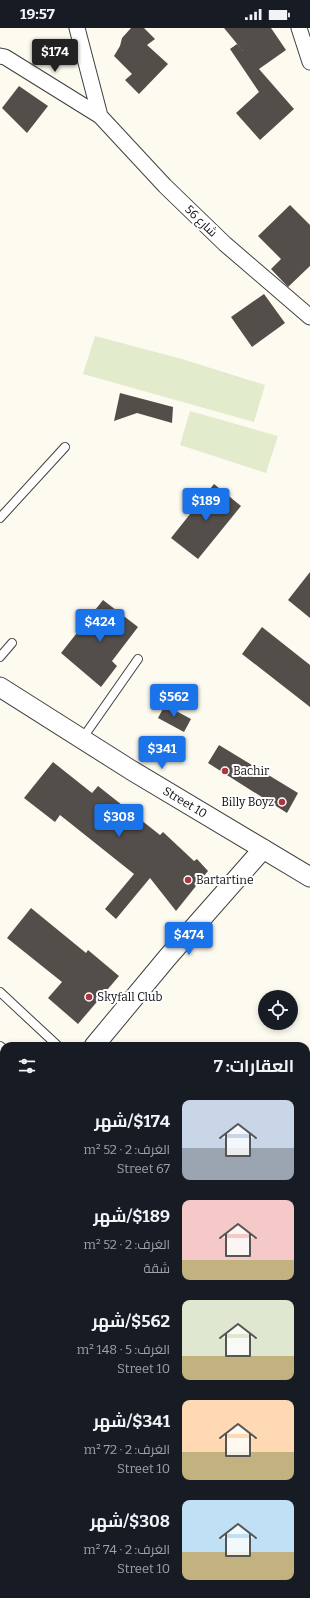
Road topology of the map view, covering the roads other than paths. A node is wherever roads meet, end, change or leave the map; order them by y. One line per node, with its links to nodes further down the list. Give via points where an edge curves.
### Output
1 (77, 28): 5 (street)
2 (299, 28): 4 (street)
3 (0, 56): 5 (street)
4 (310, 62)
5 (100, 116): 6 (street, شارع 56, via 165,186 225,244)
6 (310, 317)
7 (65, 447): 8 (lane)
8 (0, 518)
9 (12, 643): 10 (lane)
10 (0, 657)
11 (138, 659): 13 (lane)
12 (0, 687): 13 (street, Street 10)
13 (82, 739): 14 (street, Street 10)
14 (263, 849): 15 (street, Street 10); 18 (street)
15 (310, 877)
16 (0, 992): 17 (lane)
17 (54, 1042)
18 (97, 1042)

